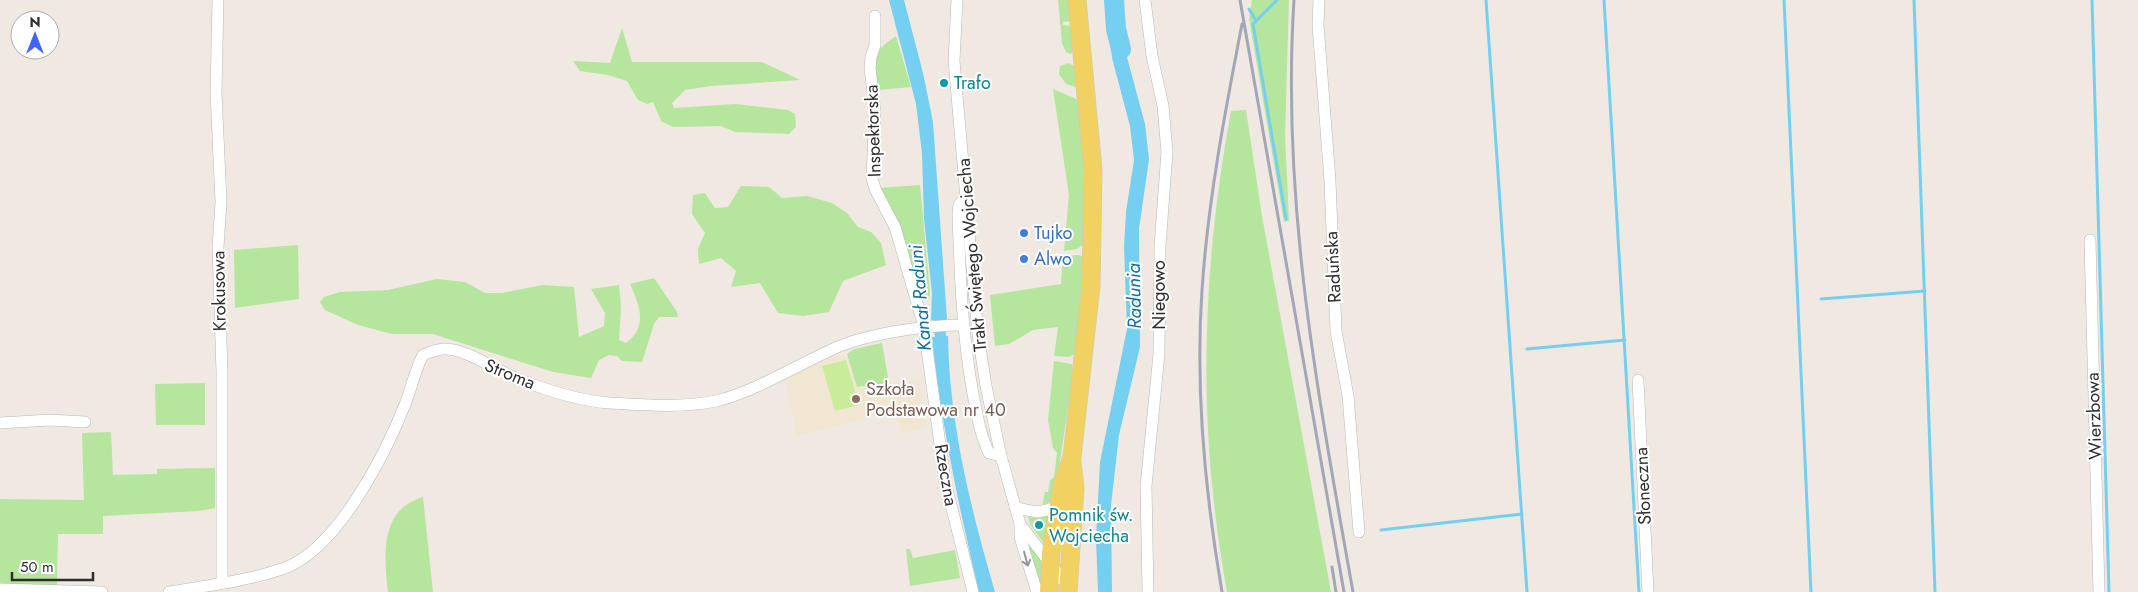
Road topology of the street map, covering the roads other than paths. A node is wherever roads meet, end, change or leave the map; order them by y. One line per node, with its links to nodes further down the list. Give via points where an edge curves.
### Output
1 (218, 0): 21 (street, Krokusowa, via 216,92 221,202 218,247 222,372)
2 (957, 0): 7 (street, Trakt Świętego Wojciecha, via 954,61)
3 (1077, 0): 15 (main road, Trakt Świętego Wojciecha, via 1090,131 1094,222 1091,286)
4 (1144, 0): 29 (street, Niegowo, via 1163,106 1167,152 1160,246 1159,354 1146,486)
5 (1320, 0): 19 (street, Raduńska, via 1318,25 1330,181 1336,331 1348,396)
6 (875, 16): 10 (street, Inspektorska, via 875,45 870,58 875,110 872,178 895,227)
7 (966, 196): 9 (street, via 959,205 958,213); 14 (street, Trakt Świętego Wojciecha, via 978,335)
8 (2090, 240): 31 (street, Wierzbowa)
9 (963, 326): 10 (street, Stroma); 14 (street, via 981,437 989,453)
10 (927, 327): 21 (street, Stroma, via 842,345 742,390 695,404 608,403 517,379 458,352 435,350 423,355 387,444 361,490 320,546 282,569); 26 (street, Rzeczna, via 945,482)
11 (1638, 380): 30 (street, Słoneczna)
12 (85, 422): 13 (street)
13 (0, 423)
14 (1002, 456): 17 (street, Trakt Świętego Wojciecha)
15 (1072, 457): 16 (main road, Trakt Świętego Wojciecha); 23 (main road, Trakt Świętego Wojciecha, via 1075,488)
16 (1059, 505): 17 (street, via 1045,512); 20 (main road, Trakt Świętego Wojciecha)
17 (1016, 507): 18 (street, Trakt Świętego Wojciecha)
18 (1020, 524): 20 (street, Trakt Świętego Wojciecha); 27 (street, Trakt Świętego Wojciecha, one-way to 27, via 1020,537)
19 (1359, 532)
20 (1050, 563): 23 (street, Trakt Świętego Wojciecha); 28 (main road, Trakt Świętego Wojciecha)
21 (222, 583): 25 (street, Stroma)
22 (0, 589): 24 (street)
23 (1068, 590)
24 (102, 592)
25 (169, 592)
26 (973, 592)
27 (1037, 592)
28 (1049, 592)
29 (1148, 592)
30 (1648, 592)
31 (2099, 592)

